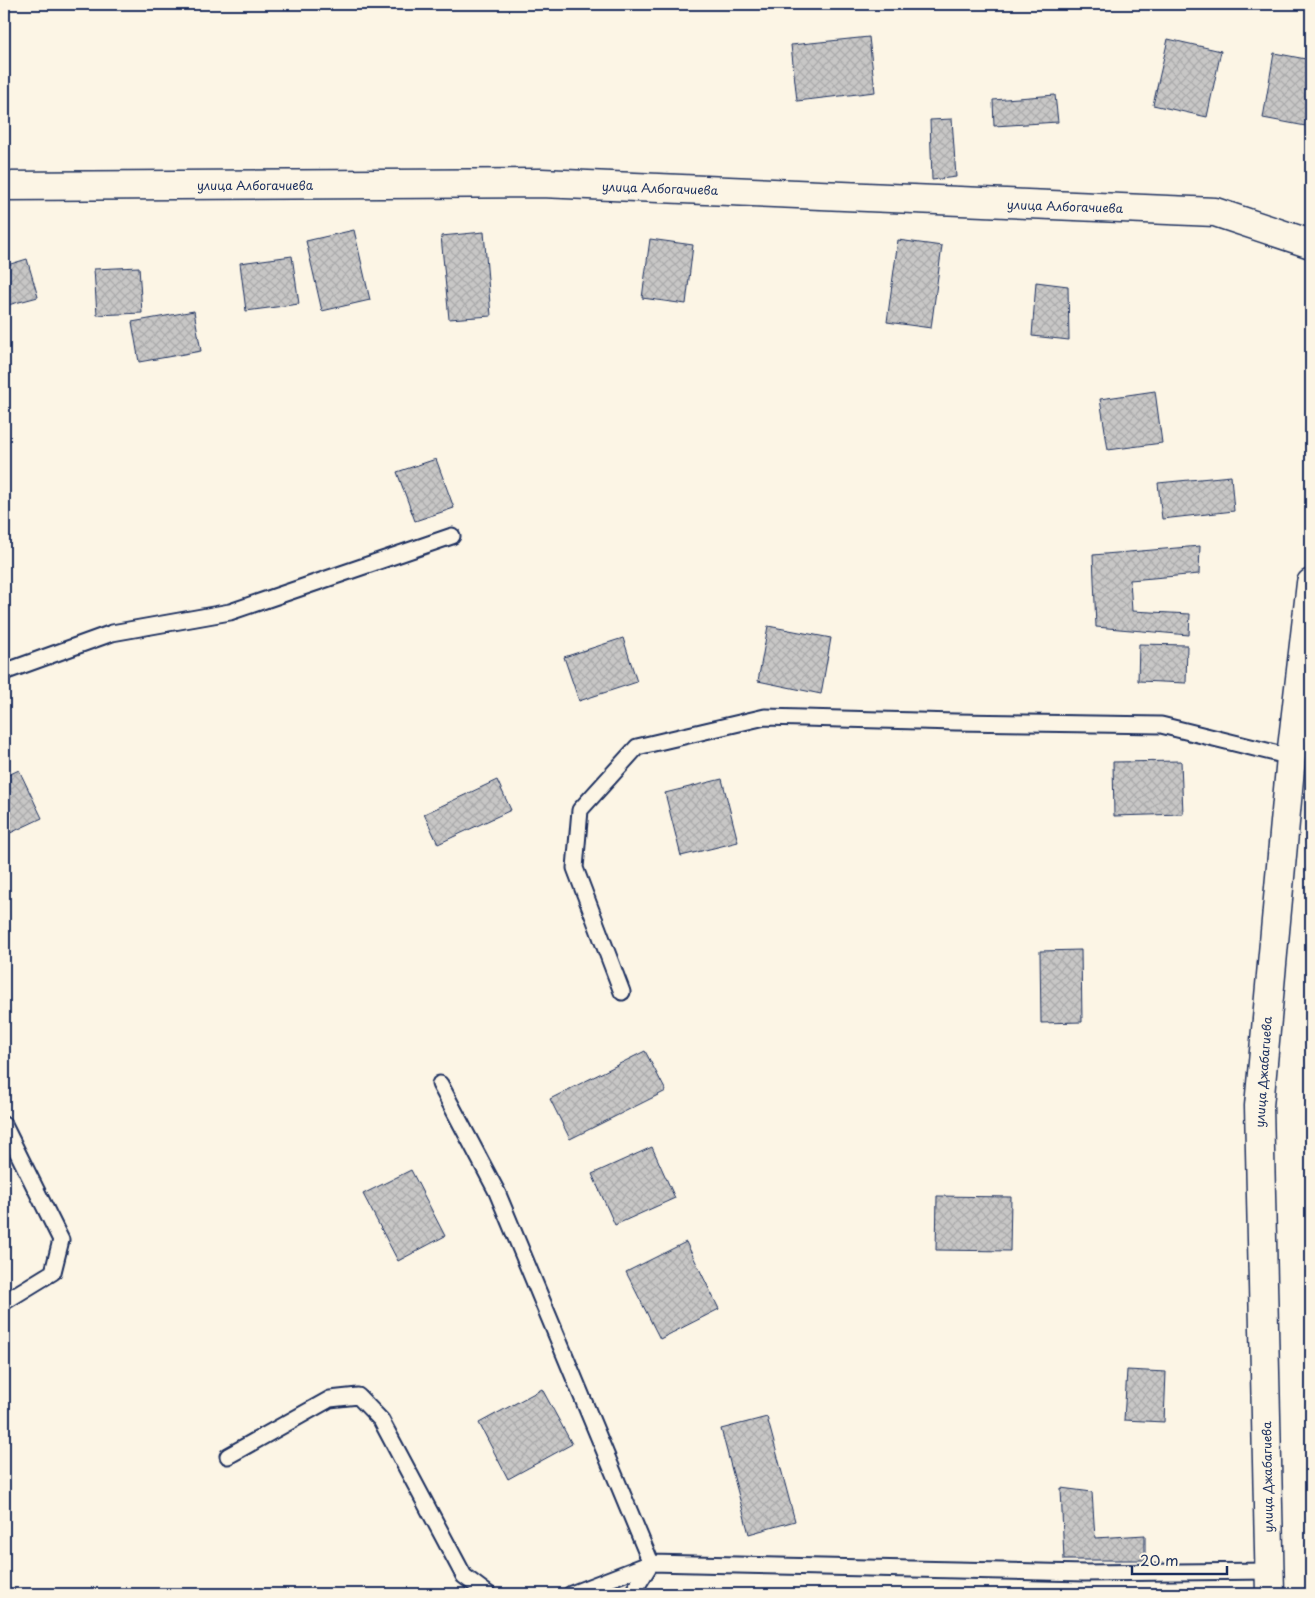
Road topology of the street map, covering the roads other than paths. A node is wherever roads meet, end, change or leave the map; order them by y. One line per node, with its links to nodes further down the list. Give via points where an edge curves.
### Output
1 (4, 186): 2 (street, улица Албогачиева, via 541,183 1215,212)
2 (1311, 244)
3 (452, 536): 5 (lane, via 230,612 112,633)
4 (1311, 583): 6 (street, улица Джабагиева)
5 (4, 672)
6 (1291, 757): 7 (lane, via 1161,725 765,717 637,747 580,810 575,868); 13 (street, улица Джабагиева, via 1258,1106)
7 (622, 992)
8 (440, 1084): 12 (lane, via 497,1192)
9 (4, 1125): 10 (lane, via 61,1240 53,1272)
10 (4, 1302)
11 (228, 1456): 14 (lane, via 330,1399 358,1396 381,1420 464,1576)
12 (651, 1563): 13 (lane, via 1084,1572); 15 (lane); 16 (lane)
13 (1270, 1583)
14 (488, 1594)
15 (570, 1594)
16 (632, 1594)

